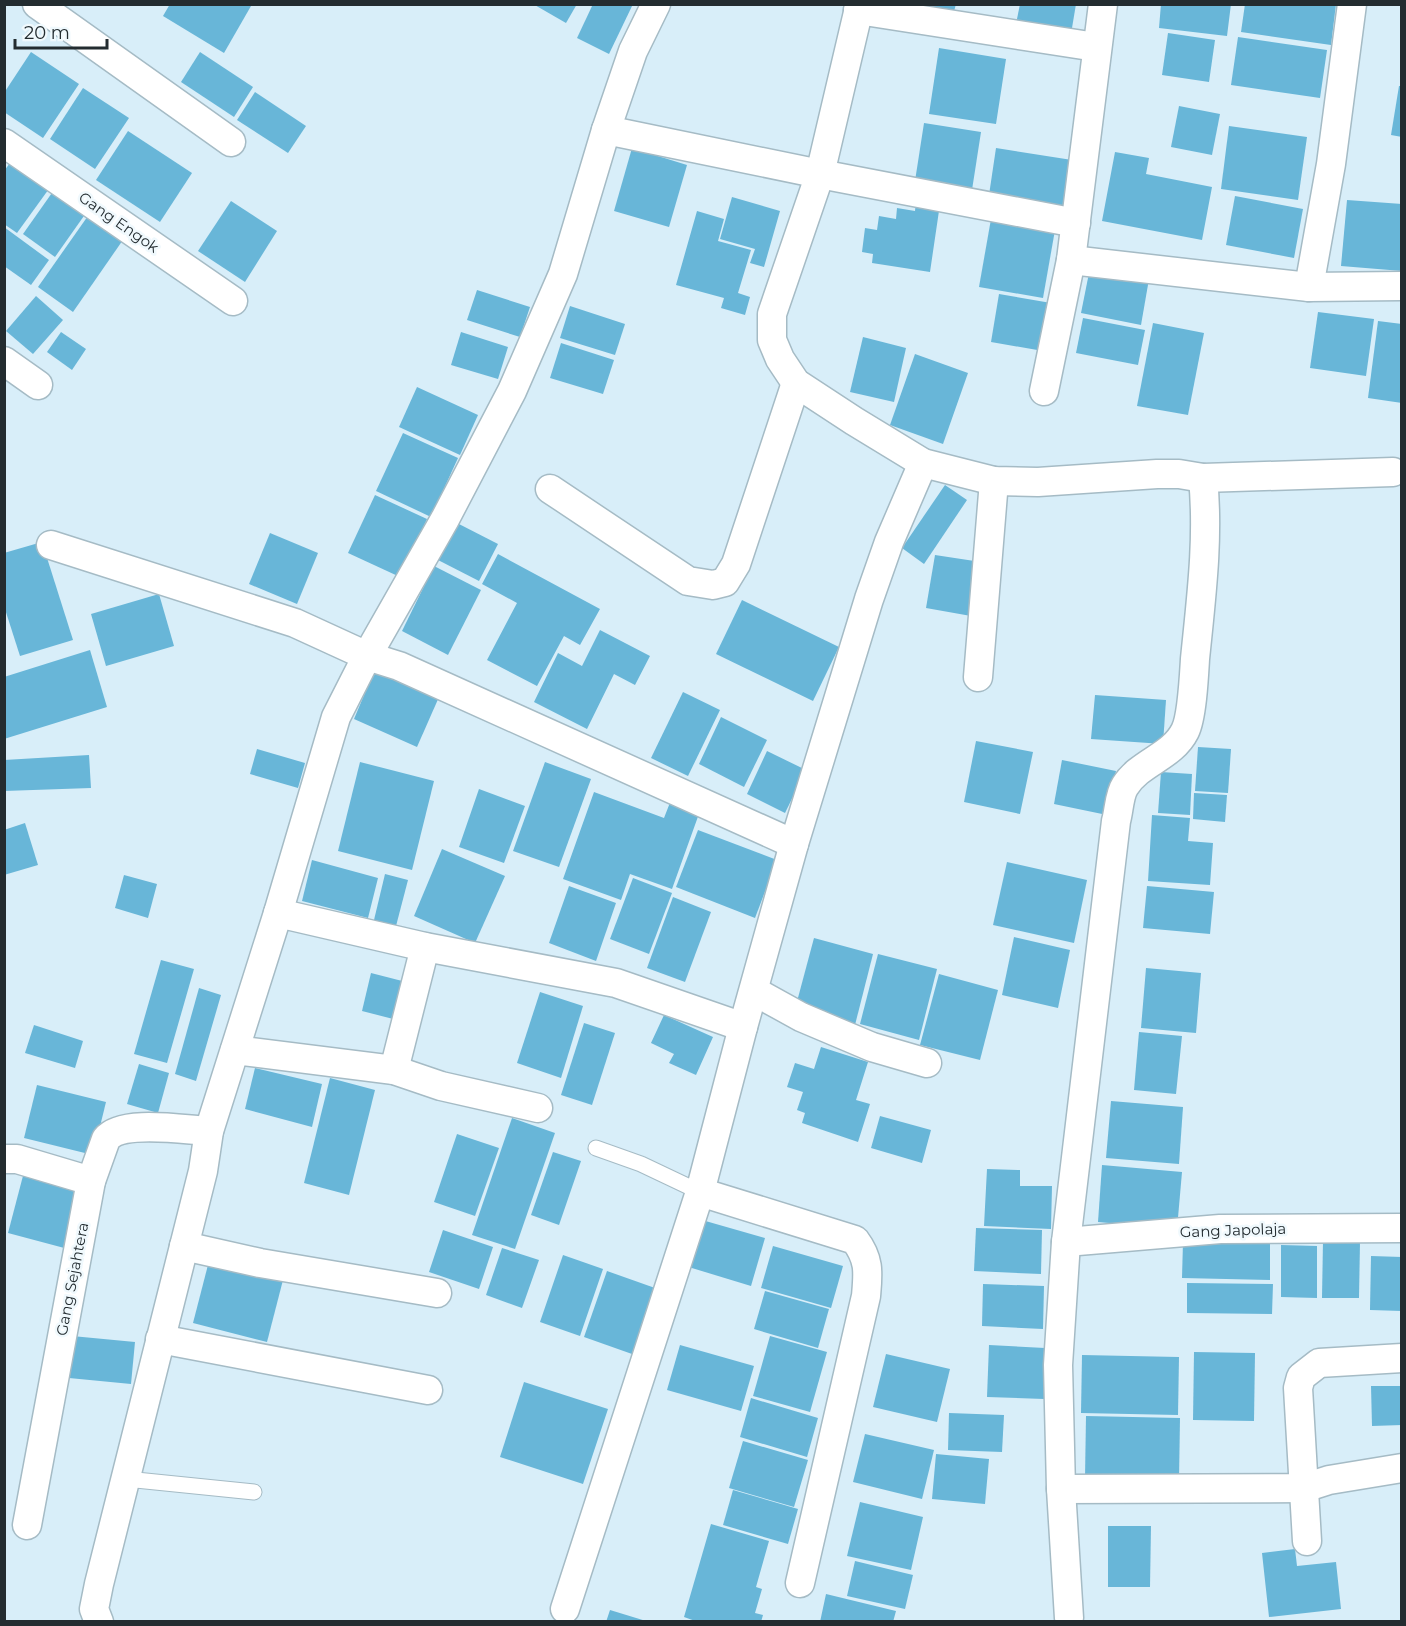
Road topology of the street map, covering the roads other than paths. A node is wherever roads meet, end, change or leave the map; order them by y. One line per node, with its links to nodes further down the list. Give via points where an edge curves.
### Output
1 (38, 4): 8 (street)
2 (656, 4): 7 (street, via 633,51)
3 (1103, 4): 6 (street)
4 (1352, 4): 14 (street, via 1331,164)
5 (859, 7): 6 (street); 10 (street)
6 (1096, 47): 11 (street)
7 (606, 130): 10 (street); 26 (street, via 563,274 512,391)
8 (231, 142)
9 (4, 143): 15 (street, Gang Engok)
10 (820, 174): 11 (street); 17 (street, via 772,314 772,340)
11 (1076, 223): 12 (street)
12 (1071, 260): 14 (street); 19 (street)
13 (1401, 286): 14 (street)
14 (1309, 287)
15 (233, 301)
16 (4, 361): 18 (street)
17 (796, 383): 20 (street); 24 (street, via 736,564 725,582 713,585 688,581)
18 (38, 385)
19 (1044, 391)
20 (923, 464): 23 (street); 28 (street, via 869,599)
21 (1393, 472): 22 (street)
22 (1203, 478): 23 (street, via 1157,474); 43 (street, via 1206,546 1191,700 1185,730 1173,748 1143,767 1124,787 1116,821)
23 (994, 481): 27 (street)
24 (550, 489)
25 (51, 545): 26 (street, via 295,623)
26 (367, 656): 28 (street, via 399,666); 29 (street, via 336,717)
27 (978, 677)
28 (794, 844): 31 (street)
29 (278, 913): 30 (street); 33 (street)
30 (425, 947): 32 (street, via 616,982); 35 (street)
31 (754, 991): 32 (street); 34 (street, via 801,1017 872,1047)
32 (742, 1027): 41 (street)
33 (235, 1050): 35 (street); 37 (street)
34 (927, 1063)
35 (394, 1070): 36 (street, via 441,1086)
36 (538, 1108)
37 (209, 1131): 40 (street, Gang Sejahtera, via 142,1127 118,1130 106,1139); 44 (street)
38 (596, 1149): 41 (lane, via 641,1164)
39 (4, 1159): 40 (street, via 17,1159)
40 (90, 1181): 54 (street, Gang Sejahtera)
41 (700, 1192): 56 (street, via 855,1240 864,1252 868,1269 866,1296); 57 (street)
42 (1401, 1228): 43 (street, Gang Japolaja, via 1220,1229)
43 (1066, 1242): 52 (street, via 1058,1365)
44 (184, 1246): 45 (street); 46 (street)
45 (437, 1293)
46 (160, 1339): 48 (street); 50 (street)
47 (1401, 1358): 51 (street, via 1319,1363 1301,1377 1298,1388)
48 (428, 1390)
49 (1401, 1468): 51 (street)
50 (126, 1479): 53 (lane); 59 (street, via 94,1609)
51 (1304, 1488): 52 (street); 55 (street)
52 (1061, 1489): 58 (street)
53 (254, 1492)
54 (27, 1525)
55 (1307, 1541)
56 (800, 1582)
57 (565, 1609)
58 (1069, 1618)
59 (99, 1622)

